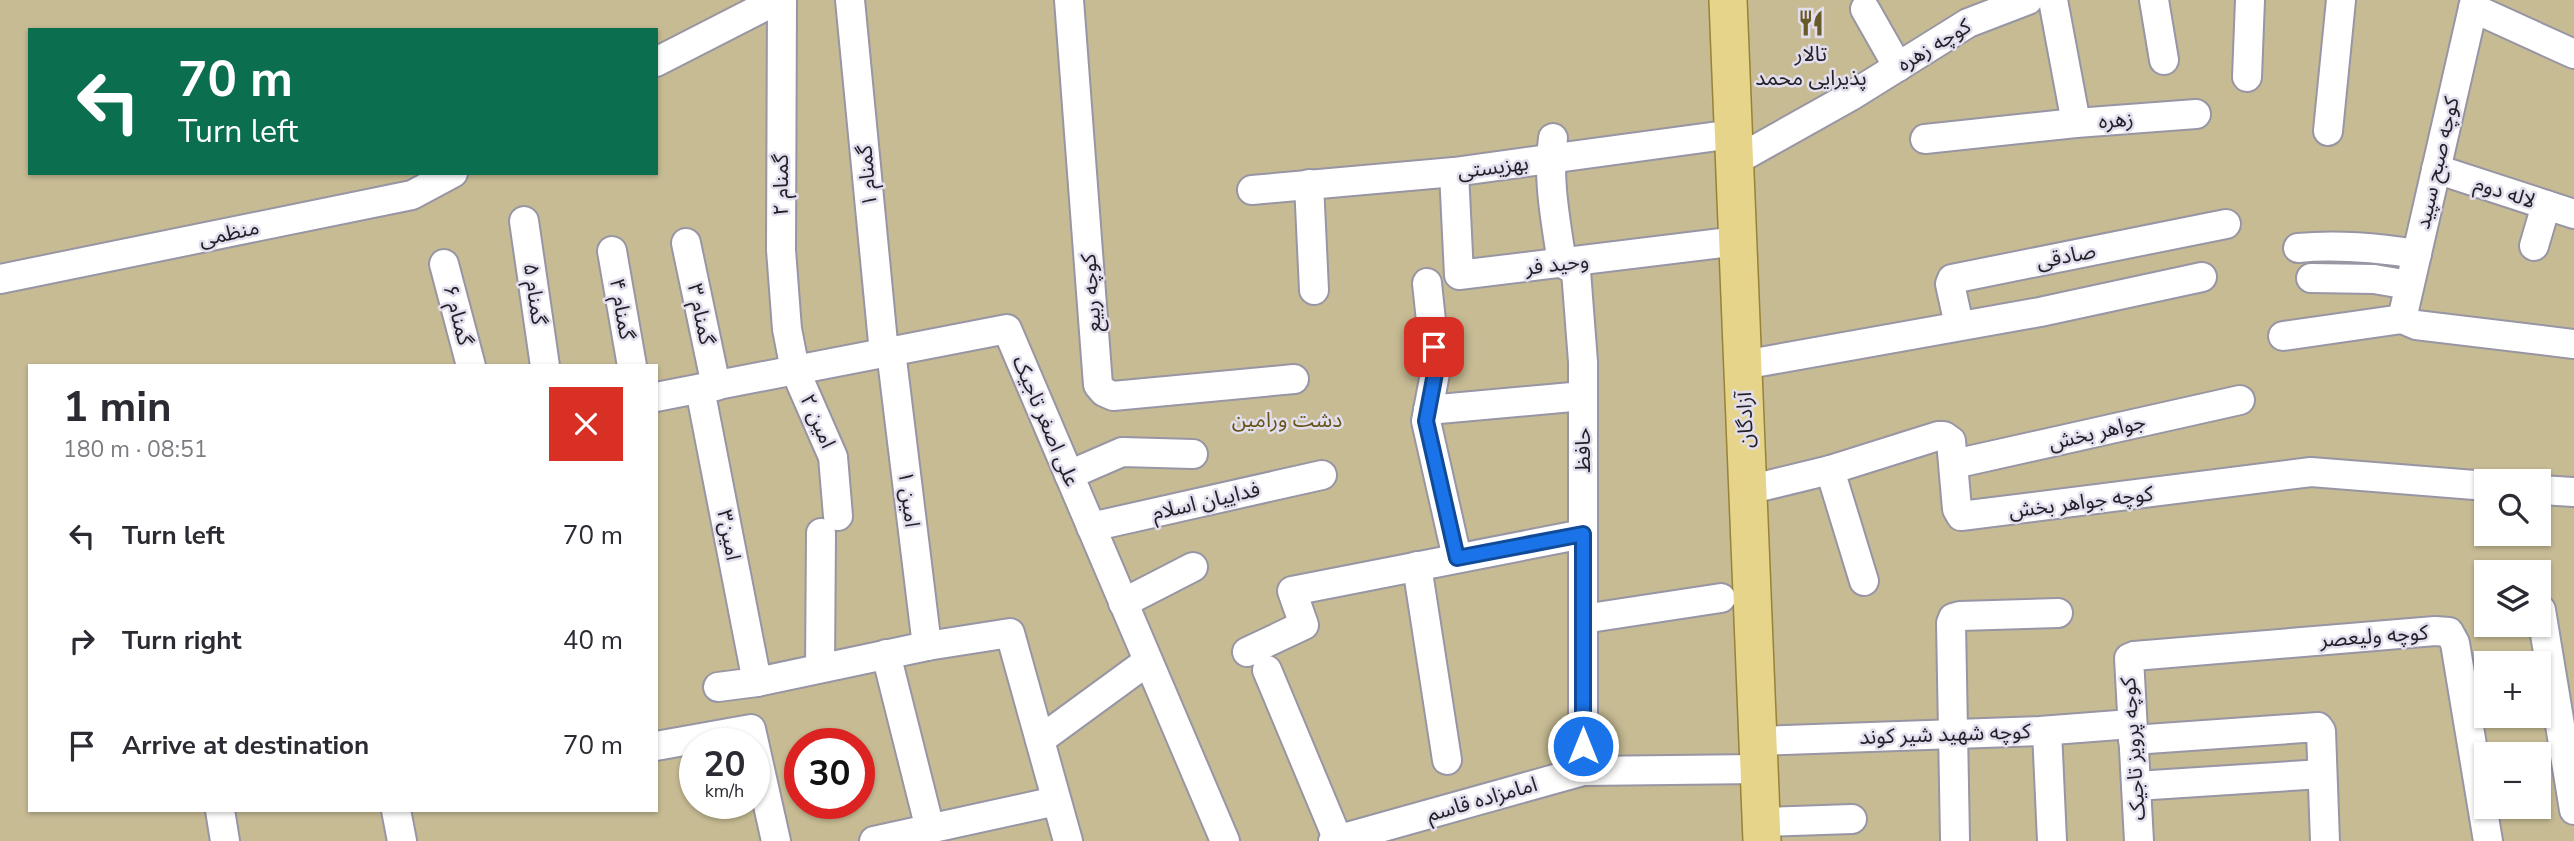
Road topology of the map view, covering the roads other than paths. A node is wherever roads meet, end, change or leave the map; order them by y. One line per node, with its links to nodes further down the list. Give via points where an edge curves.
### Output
1 (780, 0): 13 (street); 55 (street, گمنام ۲, via 781,250)
2 (850, 0): 50 (street, گمنام ۱)
3 (1069, 0): 56 (street, کوچه ربیع, via 1098,386 1113,396)
4 (1728, 0): 21 (main road, آزادگان)
5 (2028, 0): 15 (street, کوچه زهره, via 1968,23)
6 (2053, 0): 18 (street, زهره)
7 (2154, 0): 14 (street)
8 (2250, 0): 16 (street)
9 (2341, 0): 19 (street)
10 (2478, 7): 12 (street); 23 (street, کوچه صبح سپید)
11 (1865, 9): 15 (street)
12 (2574, 54)
13 (658, 61)
14 (2164, 61)
15 (1898, 67): 21 (street, کوچه زهره, via 1764,146)
16 (2247, 77)
17 (2196, 114): 18 (street, زهره)
18 (2076, 122): 20 (street)
19 (2328, 131)
20 (1925, 139)
21 (1734, 148): 22 (street, بهزیستی); 32 (main road, آزادگان)
22 (1551, 149): 25 (street, بهزیستی); 38 (street, حافظ)
23 (2436, 169): 28 (street, لاله دوم); 37 (street, کوچه صبح سپید)
24 (449, 175): 42 (street, منظمی, via 412,195)
25 (1454, 182): 26 (street, بهزیستی); 38 (street, وحید فر, via 1459,275)
26 (1309, 184): 27 (street, بهزیستی); 45 (street)
27 (1252, 190)
28 (2546, 205): 29 (street, لاله دوم); 34 (street)
29 (2574, 214)
30 (524, 221): 52 (street, گمنام ۵)
31 (2226, 224): 47 (street, صادقی, via 1952,279)
32 (1738, 241): 38 (street, وحید فر); 54 (main road, آزادگان)
33 (686, 243): 57 (street, گمنام ۳)
34 (2534, 246)
35 (2298, 248): 37 (street, via 2370,247)
36 (612, 251): 53 (street, گمنام ۴)
37 (2417, 254): 44 (street, کوچه صبح سپید)
38 (1562, 263): 58 (street, حافظ, via 1576,271)
39 (444, 264): 51 (street, گمنام ۶)
40 (2202, 276): 47 (street)
41 (2311, 278): 44 (street)
42 (0, 279)
43 (1427, 283): 61 (street, via 1436,368)
44 (2409, 285): 46 (street, کوچه صبح سپید)
45 (1314, 290)
46 (2402, 319): 48 (street); 49 (street, via 2416,325)
47 (1959, 326): 54 (street)
48 (2283, 336)
49 (2574, 344)
50 (887, 352): 55 (street, علی اصغر تاجیک); 65 (street, علی اصغر تاجیک, via 1007,329); 82 (street, امین ۱)
51 (470, 364)
52 (545, 364)
53 (632, 364)
54 (1743, 365): 68 (main road, آزادگان)
55 (795, 370): 57 (street, علی اصغر تاجیک); 86 (street, امین ۲, via 833,457)
56 (1294, 379)
57 (708, 388): 59 (street, علی اصغر تاجیک); 87 (street, امین۳)
58 (1583, 396): 61 (street); 72 (street, حافظ)
59 (658, 397)
60 (2240, 400): 63 (street, جواهر بخش)
61 (1428, 411): 73 (street, via 1426,421)
62 (1193, 454): 65 (street, via 1122,452)
63 (1954, 464): 64 (street, کوچه جواهر بخش, via 1951,441 1938,436); 67 (street, کوچه جواهر بخش, via 1961,516 2311,472)
64 (1830, 470): 68 (street, کوچه جواهر بخش); 76 (street)
65 (1069, 475): 71 (street, علی اصغر تاجیک)
66 (1322, 475): 71 (street, فداییان اسلام)
67 (2474, 485)
68 (1748, 490): 94 (main road, آزادگان)
69 (2551, 491): 70 (street)
70 (2574, 492)
71 (1091, 527): 78 (street, علی اصغر تاجیک)
72 (1583, 534): 73 (street); 80 (street, حافظ)
73 (1457, 558): 74 (street)
74 (1417, 566): 95 (street); 107 (street, via 1292,591 1304,625 1257,661)
75 (1193, 567): 78 (street)
76 (1864, 581)
77 (1721, 598): 80 (street)
78 (1123, 603): 85 (street, علی اصغر تاجیک)
79 (2058, 613): 91 (street, via 1953,618)
80 (1583, 619): 96 (street, حافظ)
81 (2545, 637): 100 (street)
82 (927, 646): 83 (street); 92 (street, via 1010,633)
83 (886, 654): 86 (street); 104 (street)
84 (2129, 658): 90 (street, کوچه پرویز تاجیک); 117 (street, کوچه ولیعصر, via 2449,632 2455,643)
85 (1148, 661): 92 (street); 113 (street, علی اصغر تاجیک)
86 (820, 668): 87 (street)
87 (757, 682): 88 (street)
88 (718, 687)
89 (2047, 731): 90 (street, کوچه شهید شیر کوند); 91 (street, کوچه شهید شیر کوند); 114 (street)
90 (2132, 732): 97 (street, کوچه شهید شیر کوند, via 2318,727); 98 (street, کوچه پرویز تاجیک)
91 (1952, 734): 94 (street, کوچه شهید شیر کوند); 106 (street)
92 (1040, 740): 99 (street)
93 (658, 746): 110 (street, via 751,729)
94 (1758, 755): 96 (street, امامزاده قاسم); 105 (main road, آزادگان)
95 (1447, 760)
96 (1583, 771): 107 (street, امامزاده قاسم)
97 (2322, 774): 98 (street); 116 (street)
98 (2136, 786): 115 (street, کوچه پرویز تاجیک)
99 (1056, 801): 104 (street); 112 (street)
100 (2574, 810)
101 (220, 812): 108 (street)
102 (396, 812): 109 (street)
103 (1852, 818): 105 (street)
104 (930, 829): 111 (street)
105 (1761, 832)
106 (1955, 839)
107 (1335, 840)
108 (225, 841)
109 (402, 841)
110 (776, 841)
111 (874, 841)
112 (1068, 841)
113 (1225, 841)
114 (2052, 841)
115 (2139, 841)
116 (2325, 841)
117 (2488, 841)

